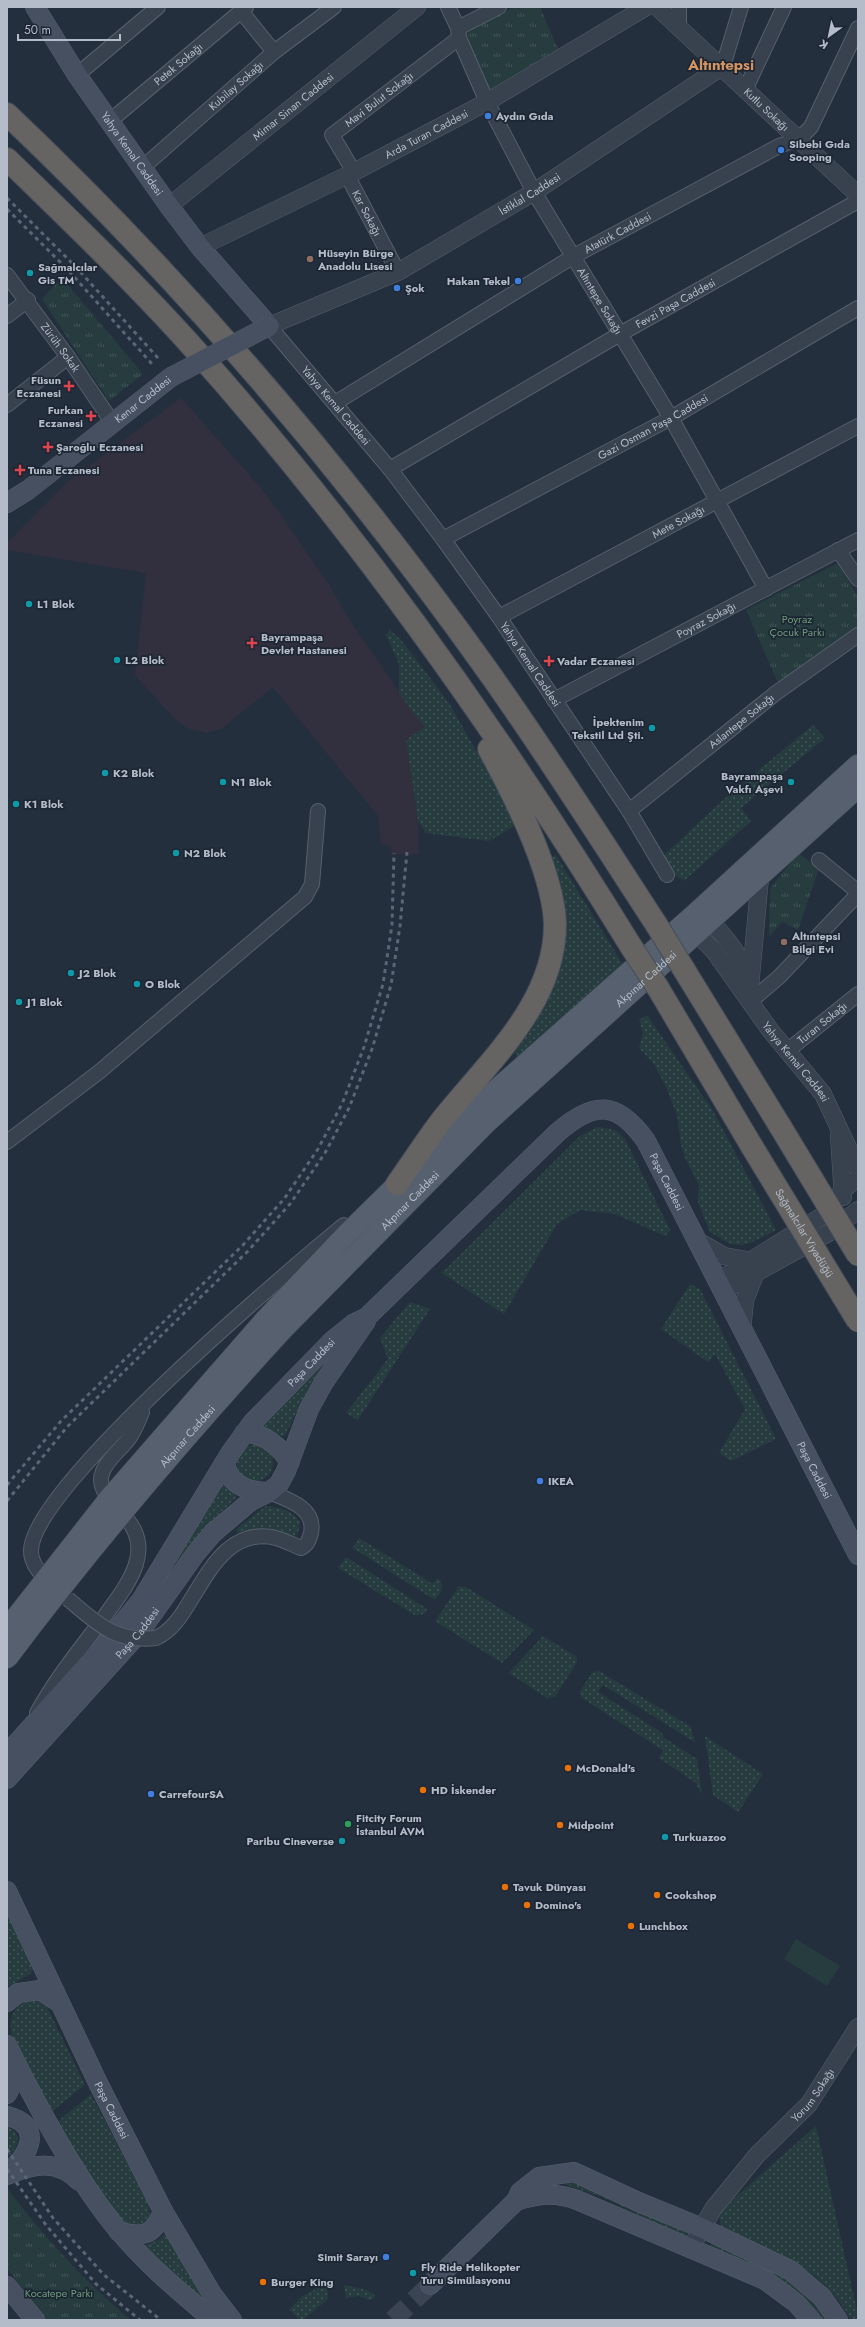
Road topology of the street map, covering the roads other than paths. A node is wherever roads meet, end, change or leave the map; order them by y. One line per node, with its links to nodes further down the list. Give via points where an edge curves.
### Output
1 (35, 7): 18 (main road, Yahya Kemal Caddesi)
2 (158, 7): 18 (street)
3 (334, 7): 16 (street, Kubilay Sokağı)
4 (417, 7): 30 (street, Mimar Sinan Caddesi)
5 (448, 7): 15 (street, Altıntepe Sokağı)
6 (499, 7): 15 (street)
7 (646, 7): 20 (street, Arda Turan Caddesi)
8 (658, 7): 13 (street, Kutlu Sokağı)
9 (679, 7): 13 (street)
10 (741, 7): 17 (street)
11 (784, 7): 19 (street)
12 (243, 9): 16 (street); 22 (street, Petek Sokağı)
13 (679, 26): 17 (street, Kutlu Sokağı)
14 (858, 28): 23 (street, Atatürk Caddesi, via 811,127)
15 (459, 33): 20 (street, Altıntepe Sokağı); 26 (street, Mavi Bulut Sokağı, via 332,135)
16 (274, 52): 25 (street, Kubilay Sokağı)
17 (723, 66): 19 (street, Kutlu Sokağı); 27 (street, İstiklal Caddesi)
18 (77, 75): 22 (main road, Yahya Kemal Caddesi)
19 (746, 88): 23 (street, Kutlu Sokağı)
20 (487, 102): 26 (street, Arda Turan Caddesi); 27 (street, Altıntepe Sokağı)
21 (7, 114): 80 (highway, bridge, via 154,263 258,377 398,550 485,667 656,924)
22 (110, 121): 25 (main road, Yahya Kemal Caddesi)
23 (799, 139): 28 (street, Kutlu Sokağı); 32 (street, Atatürk Caddesi, via 779,146)
24 (7, 159): 58 (highway, via 189,342 304,479 396,596)
25 (142, 168): 30 (main road, Yahya Kemal Caddesi)
26 (350, 174): 31 (street, Arda Turan Caddesi); 33 (street, Kar Sokağı)
27 (534, 192): 32 (street, Altıntepe Sokağı); 33 (street, İstiklal Caddesi)
28 (858, 195)
29 (858, 201): 39 (street, Fevzi Paşa Caddesi)
30 (169, 206): 31 (main road, Yahya Kemal Caddesi)
31 (200, 247): 38 (main road, Yahya Kemal Caddesi)
32 (574, 256): 39 (street, Altıntepe Sokağı); 41 (street, Atatürk Caddesi)
33 (398, 272): 38 (street, İstiklal Caddesi)
34 (7, 275): 35 (street, Zürüh Sokak)
35 (28, 300): 37 (street); 40 (street, Zürüh Sokak)
36 (858, 308): 43 (street, Gazi Osman Paşa Caddesi)
37 (7, 316)
38 (269, 326): 41 (street, Yahya Kemal Caddesi); 44 (main road, Kenar Caddesi, bridge, via 171,377)
39 (620, 334): 43 (street, Altıntepe Sokağı); 46 (street, Fevzi Paşa Caddesi)
40 (68, 357): 42 (street); 44 (street, Zürüh Sokak)
41 (334, 403): 46 (street, Yahya Kemal Caddesi)
42 (7, 405)
43 (671, 418): 48 (street, Altıntepe Sokağı); 51 (street, Gazi Osman Paşa Caddesi)
44 (112, 422): 47 (main road, Kenar Caddesi)
45 (858, 426): 48 (street, Mete Sokağı)
46 (390, 468): 51 (street, Yahya Kemal Caddesi)
47 (28, 490): 49 (main road, Kenar Caddesi); 50 (main road, Kenar Caddesi)
48 (718, 502): 55 (street, Altıntepe Sokağı); 56 (street, Mete Sokağı)
49 (7, 503)
50 (7, 516)
51 (444, 539): 56 (street, Yahya Kemal Caddesi)
52 (858, 540): 53 (street, Poyraz Sokağı)
53 (838, 550): 54 (street); 55 (street, Poyraz Sokağı)
54 (858, 578)
55 (766, 589): 59 (street, Poyraz Sokağı)
56 (499, 617): 59 (street, Yahya Kemal Caddesi)
57 (858, 635): 63 (street, Aslantepe Sokağı, via 776,693)
58 (433, 648): 76 (highway, via 516,801 544,871 553,903 554,940 547,970 526,1014 442,1121); 84 (highway, Sağmalcılar Viyadüğü, bridge, via 597,888)
59 (554, 700): 63 (street, Yahya Kemal Caddesi)
60 (858, 765): 68 (main road, Akpınar Caddesi)
61 (858, 787): 66 (main road, Akpınar Caddesi)
62 (318, 811): 73 (street, via 312,884 305,897 98,1072)
63 (629, 811): 65 (street, Yahya Kemal Caddesi)
64 (819, 860): 67 (street)
65 (667, 875)
66 (760, 877): 68 (main road, Akpınar Caddesi); 69 (street)
67 (858, 893): 69 (street, via 779,977)
68 (700, 923): 69 (street, Yahya Kemal Caddesi, via 714,951); 76 (main road, Akpınar Caddesi, via 540,1048); 85 (main road, Akpınar Caddesi)
69 (750, 994): 71 (street, Yahya Kemal Caddesi)
70 (858, 994): 71 (street, Turan Sokağı)
71 (787, 1051): 72 (street, Yahya Kemal Caddesi, via 823,1094)
72 (838, 1124): 74 (street, Yahya Kemal Caddesi); 77 (street)
73 (7, 1142)
74 (858, 1168)
75 (858, 1180): 77 (street, via 852,1181)
76 (397, 1184): 85 (main road, Akpınar Caddesi); 87 (street, via 256,1299)
77 (843, 1191): 78 (street, via 846,1204); 81 (street, via 824,1215)
78 (858, 1211): 81 (street, via 830,1232)
79 (698, 1241): 81 (street, via 724,1256); 82 (main road, Paşa Caddesi); 83 (main road, Paşa Caddesi, via 657,1161 634,1125 620,1114 600,1108 585,1112 558,1132)
80 (858, 1255)
81 (754, 1268): 82 (street); 86 (street, via 745,1300)
82 (721, 1286): 86 (main road, Paşa Caddesi)
83 (367, 1317): 88 (main road, Paşa Caddesi, via 353,1324 333,1340 261,1412); 89 (main road, Paşa Caddesi, via 309,1409)
84 (858, 1321)
85 (274, 1324): 93 (main road, Akpınar Caddesi, bridge, via 109,1499); 94 (main road, Akpınar Caddesi, bridge, via 81,1561)
86 (742, 1330): 92 (main road, Paşa Caddesi)
87 (144, 1404): 91 (street, bridge, via 72,1481 52,1508 34,1540 31,1551 33,1562 40,1573 100,1626 125,1638 156,1638 174,1626 224,1550 234,1543 261,1536 276,1538 301,1548 309,1542 313,1524 311,1516 290,1500); 95 (street, via 130,1437 105,1468 101,1478 103,1489 129,1521 136,1534 139,1548 136,1564 116,1600 48,1693)
88 (244, 1433): 89 (main road, via 260,1436 271,1442); 90 (main road)
89 (290, 1462): 91 (main road, via 279,1484)
90 (225, 1464): 91 (main road, via 227,1472 244,1489); 95 (main road, Paşa Caddesi, via 142,1599 106,1644)
91 (269, 1492): 97 (main road, Paşa Caddesi, via 251,1501 214,1533 196,1553 139,1633)
92 (858, 1555)
93 (7, 1629)
94 (7, 1658)
95 (27, 1731): 96 (main road, Paşa Caddesi)
96 (7, 1754)
97 (7, 1779)
98 (7, 1891): 100 (main road, Paşa Caddesi)
99 (7, 2002): 100 (main road, via 18,1993 40,1990)
100 (60, 2003): 110 (main road, Paşa Caddesi)
101 (858, 2027): 111 (street, Yorum Sokağı, via 809,2104 757,2155 713,2209)
102 (10, 2052): 103 (main road, via 13,2082); 108 (main road)
103 (7, 2094)
104 (7, 2116): 105 (main road, via 22,2122 29,2129 31,2136 24,2156)
105 (7, 2173): 108 (main road, via 34,2165 47,2164 59,2167 71,2173)
106 (539, 2177): 107 (main road); 109 (main road, via 520,2192); 111 (main road, via 574,2172)
107 (548, 2194): 109 (main road, via 538,2194); 113 (main road, via 577,2200)
108 (92, 2196): 112 (main road)
109 (516, 2201): 114 (main road)
110 (163, 2211): 112 (main road, via 159,2222 145,2234 134,2236); 118 (main road, Paşa Caddesi, via 212,2294)
111 (702, 2228): 113 (street, Yorum Sokağı); 120 (main road, via 790,2270 822,2297)
112 (118, 2231): 117 (main road, via 150,2264)
113 (690, 2249): 119 (main road, via 765,2280 796,2303)
114 (430, 2285)
115 (7, 2286): 116 (main road)
116 (35, 2320)
117 (213, 2320)
118 (232, 2320)
119 (810, 2320)
120 (838, 2320)

